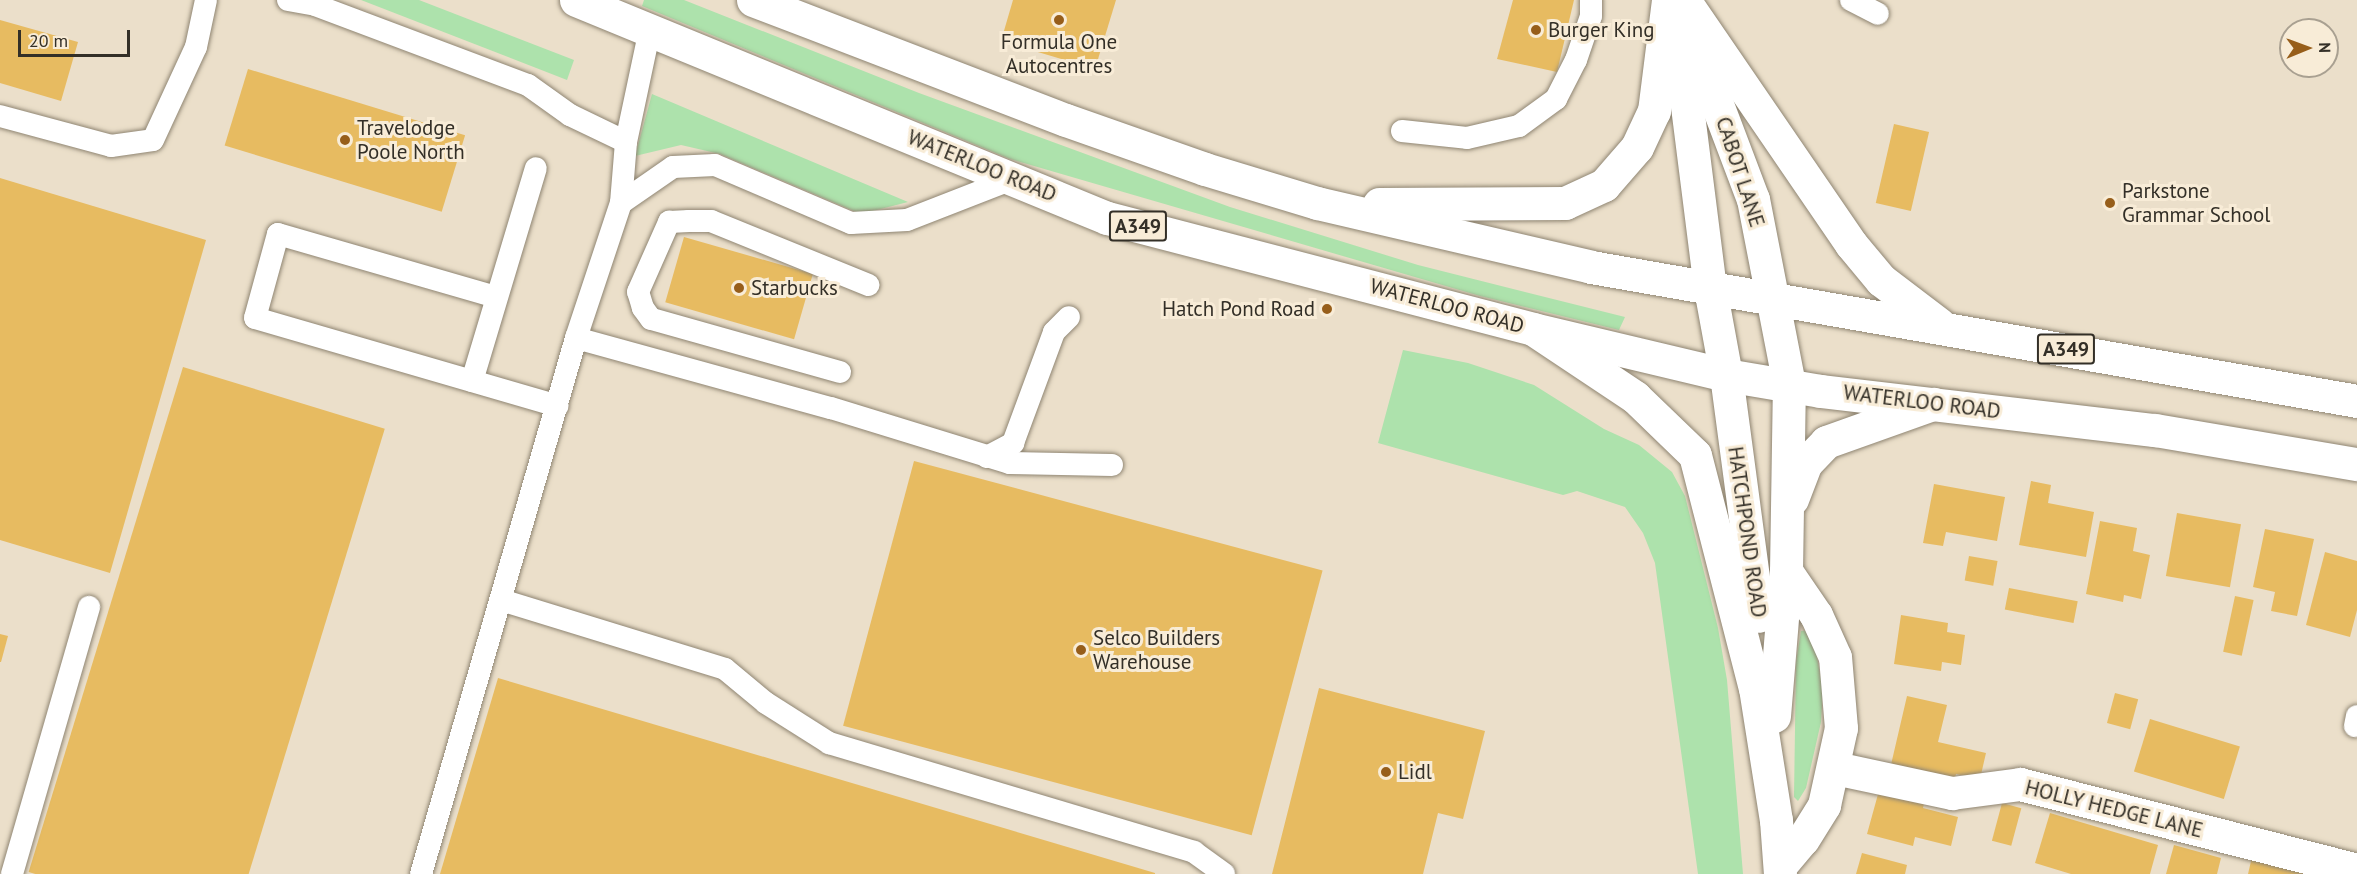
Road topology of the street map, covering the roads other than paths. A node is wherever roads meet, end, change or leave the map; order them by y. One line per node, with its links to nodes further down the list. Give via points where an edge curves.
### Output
1 (206, 0): 13 (lane, via 196,47 153,140 111,146)
2 (288, 0): 15 (lane, via 315,5 528,85 570,115)
3 (576, 0): 12 (main road, WATERLOO ROAD / A349)
4 (753, 0): 19 (main road, A349, via 1066,120)
5 (1591, 0): 14 (lane, via 1591,16 1576,60 1556,99 1519,126 1467,138)
6 (1668, 0): 19 (main road, A349, via 1654,111 1637,147 1604,185 1565,203)
7 (1673, 0): 21 (main road, CABOT LANE)
8 (1678, 0): 23 (main road, CABOT LANE, via 1753,199)
9 (1685, 0): 25 (main road, A349, via 1851,244 1881,280)
10 (1851, 0): 11 (lane)
11 (1878, 14)
12 (650, 29): 15 (lane); 17 (main road, WATERLOO ROAD / A349)
13 (0, 116)
14 (1402, 131)
15 (626, 142): 18 (lane)
16 (536, 168): 22 (lane)
17 (1012, 179): 18 (lane, via 907,220 851,223 715,165 673,167); 26 (main road, WATERLOO ROAD / A349, via 1107,218)
18 (621, 203): 27 (lane)
19 (1317, 203): 21 (main road, A349, via 1591,267)
20 (869, 285): 28 (lane, via 711,221 669,222 639,292 651,319)
21 (1710, 288): 23 (main road, A349); 29 (main road, CABOT LANE)
22 (496, 297): 30 (lane); 30 (lane, via 278,234 255,318)
23 (1774, 297): 25 (main road, A349); 31 (main road, CABOT LANE)
24 (1069, 317): 35 (lane, via 1053,332 1013,443)
25 (1942, 327): 32 (main road, A349)
26 (1533, 329): 29 (main road, WATERLOO ROAD / A349); 44 (main road, via 1635,397 1695,455 1755,688)
27 (576, 338): 34 (lane); 35 (lane, via 831,408)
28 (840, 372)
29 (1726, 375): 31 (main road, WATERLOO ROAD / A349); 42 (main road, HATCHPOND ROAD, via 1751,579)
30 (472, 381): 34 (lane)
31 (1789, 386): 33 (main road, WATERLOO ROAD / A349); 38 (main road, HATCHPOND ROAD)
32 (2357, 401)
33 (1933, 404): 36 (main road, WATERLOO ROAD / A349, via 2155,430); 38 (main road, via 1826,442 1806,463)
34 (557, 406): 40 (lane)
35 (987, 457): 37 (lane, via 1010,463)
36 (2357, 464)
37 (1112, 465)
38 (1787, 513): 39 (main road, HATCHPOND ROAD)
39 (1786, 571): 42 (main road, HATCHPOND ROAD); 43 (main road, via 1816,615 1835,657 1841,728)
40 (501, 600): 48 (lane); 49 (lane, via 725,669 766,703 829,743 1194,852)
41 (89, 607): 47 (lane)
42 (1773, 689): 44 (main road, HATCHPOND ROAD)
43 (1835, 768): 45 (main road, via 1824,805); 46 (main road, HOLLY HEDGE LANE, via 1952,793 2020,784)
44 (1776, 820): 45 (main road)
45 (1780, 870)
46 (2357, 870)
47 (12, 874)
48 (421, 874)
49 (1224, 874)

